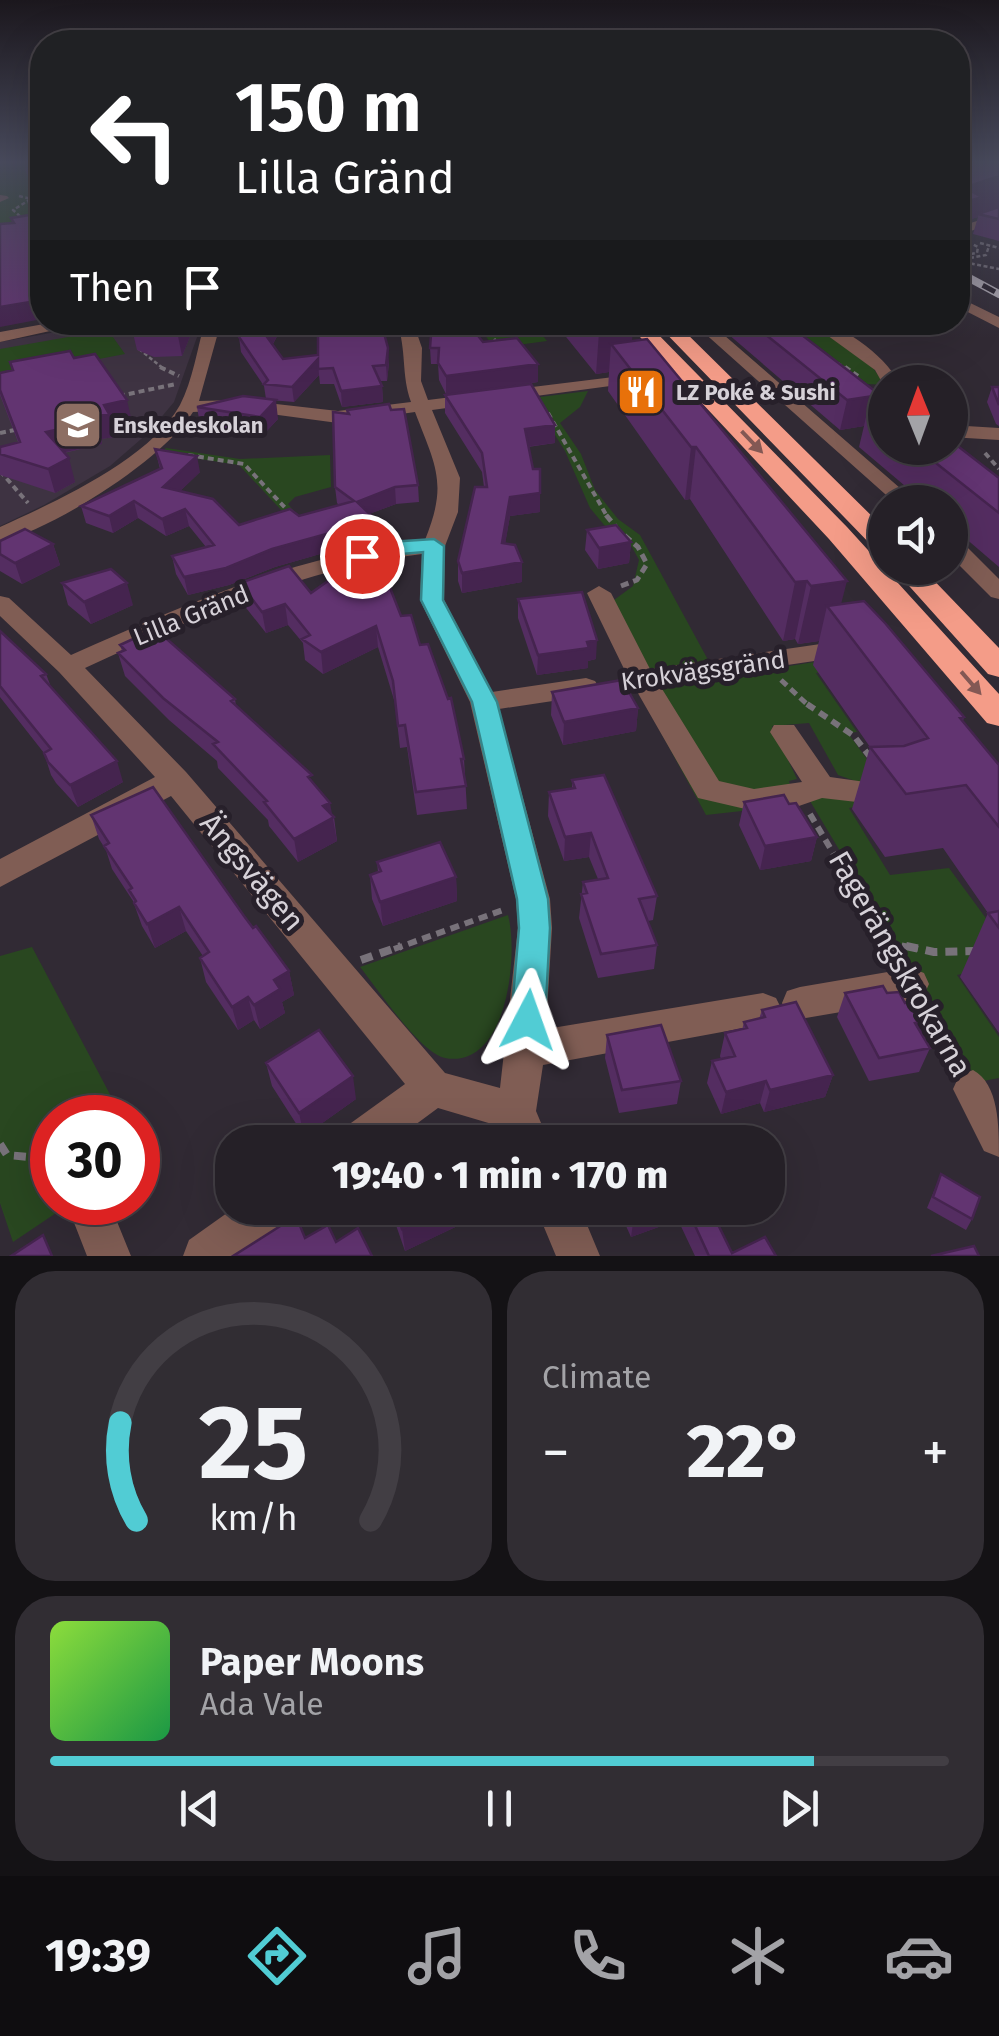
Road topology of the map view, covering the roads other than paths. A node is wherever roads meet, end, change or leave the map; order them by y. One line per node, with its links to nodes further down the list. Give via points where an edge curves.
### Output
1 (970, 239): 2 (street)
2 (987, 242)
3 (970, 307): 4 (street)
4 (999, 323)
5 (30, 332): 13 (street)
6 (209, 335): 16 (street)
7 (410, 335): 15 (street)
8 (628, 335): 15 (street, via 656,384)
9 (632, 335): 33 (highway, one-way to 33, via 838,533)
10 (677, 335): 20 (highway)
11 (715, 335): 19 (street, via 846,438)
12 (835, 335): 14 (street)
13 (0, 337)
14 (878, 365)
15 (421, 406): 16 (street, via 338,416 240,405); 22 (street, via 450,478)
16 (188, 407): 21 (street, via 146,449 88,491)
17 (968, 432): 18 (street)
18 (999, 434)
19 (890, 485)
20 (868, 527)
21 (0, 534)
22 (434, 546): 29 (street, Lilla Gränd, via 389,548 206,604); 32 (street, via 432,600)
23 (968, 561): 25 (street)
24 (924, 585): 30 (highway)
25 (999, 592)
26 (599, 594): 31 (street)
27 (0, 604): 29 (street, Ängsvägen)
28 (863, 646): 31 (street, Krokvägsgränd)
29 (68, 666): 35 (street, Ängsvägen)
30 (999, 666)
31 (642, 678): 32 (street, Krokvägsgränd); 36 (street, via 709,790 754,800)
32 (484, 702): 40 (street, via 532,899)
33 (999, 715)
34 (784, 732): 36 (street)
35 (175, 780): 38 (street); 41 (street, Ängsvägen)
36 (808, 792): 37 (street)
37 (883, 794)
38 (0, 874)
39 (911, 984): 40 (street)
40 (526, 1050): 43 (street)
41 (433, 1088): 43 (street); 44 (street)
42 (973, 1089): 46 (street, Fagerängskrokarna)
43 (516, 1112): 45 (street)
44 (382, 1125)
45 (522, 1125)
46 (999, 1137)
47 (96, 1225): 50 (street)
48 (247, 1225): 51 (street)
49 (565, 1225): 52 (street)
50 (109, 1256)
51 (205, 1256)
52 (578, 1256)

